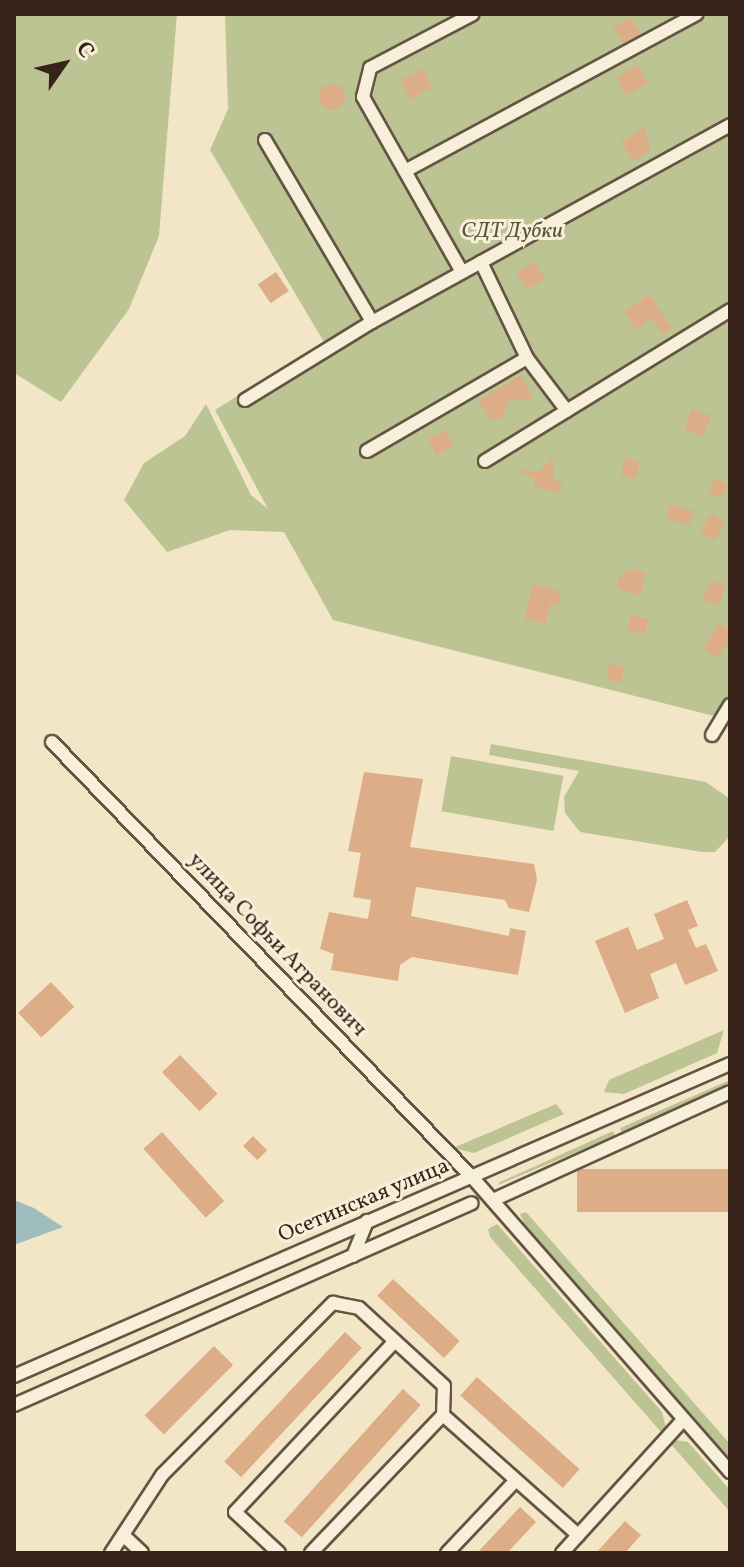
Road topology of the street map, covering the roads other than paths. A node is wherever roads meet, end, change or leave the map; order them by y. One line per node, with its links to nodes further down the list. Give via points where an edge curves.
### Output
1 (473, 14): 7 (street, via 370,68 364,80 363,97)
2 (661, 14): 4 (street)
3 (696, 14): 4 (street)
4 (667, 27): 7 (street)
5 (730, 125): 8 (street)
6 (265, 140): 11 (street)
7 (405, 171): 9 (street)
8 (481, 262): 9 (street); 12 (street)
9 (462, 272): 11 (street)
10 (730, 310): 14 (street)
11 (372, 322): 13 (street)
12 (527, 358): 14 (street); 15 (street)
13 (245, 400)
14 (567, 411): 16 (street)
15 (367, 451)
16 (485, 461)
17 (730, 705): 18 (street)
18 (712, 735)
19 (52, 742): 22 (street, улица Софьи Агранович)
20 (730, 1064): 22 (street, Осетинская улица)
21 (730, 1092): 23 (street)
22 (472, 1177): 23 (street, улица Софьи Агранович); 25 (street, Осетинская улица)
23 (493, 1200): 31 (street, улица Софьи Агранович)
24 (471, 1203): 26 (street, Осетинская улица)
25 (367, 1221): 26 (street); 28 (street, Осетинская улица)
26 (353, 1256): 29 (street, Осетинская улица)
27 (395, 1341): 30 (street, via 444,1386); 34 (street, via 359,1308 333,1303 175,1460); 38 (street, via 235,1512)
28 (14, 1376)
29 (14, 1405)
30 (443, 1415): 33 (street); 39 (street)
31 (684, 1419): 32 (street, улица Софьи Агранович); 35 (street)
32 (730, 1472)
33 (515, 1481): 35 (street); 40 (street)
34 (123, 1535): 36 (street); 37 (street)
35 (578, 1535): 41 (street)
36 (111, 1553)
37 (142, 1553)
38 (279, 1553)
39 (311, 1553)
40 (447, 1553)
41 (562, 1553)

